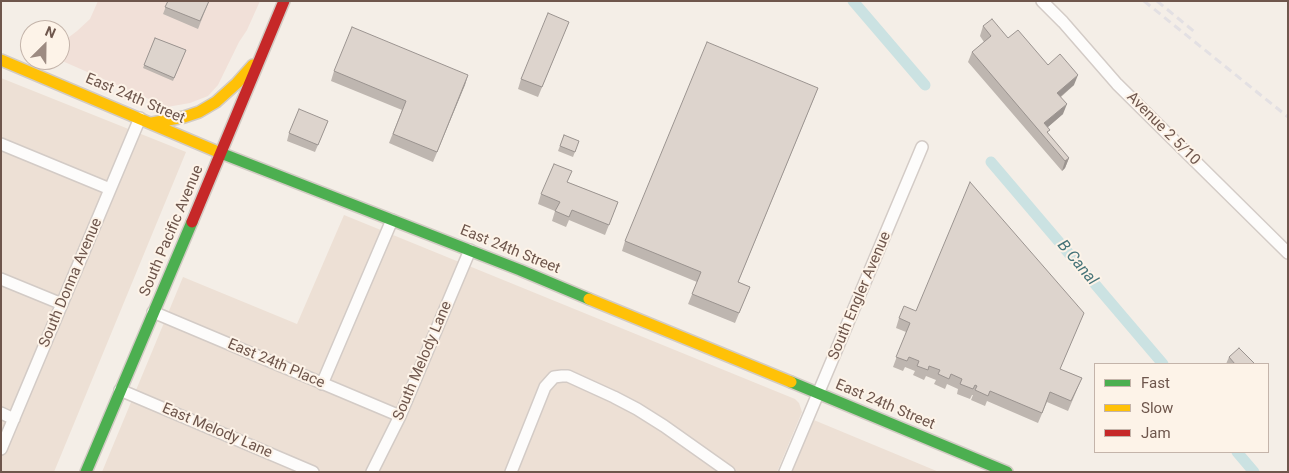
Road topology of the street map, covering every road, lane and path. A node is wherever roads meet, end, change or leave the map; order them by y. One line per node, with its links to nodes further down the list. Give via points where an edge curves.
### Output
1 (284, 1): 3 (main road, South Pacific Avenue)
2 (1042, 1): 13 (street, Avenue 2 5/10, via 1118,84)
3 (262, 56): 6 (main road, via 216,102 184,118); 9 (main road, South Pacific Avenue)
4 (1, 60): 5 (main road, East 24th Street)
5 (140, 118): 6 (main road, East 24th Street); 10 (street, South Donna Avenue)
6 (152, 123): 9 (main road, East 24th Street)
7 (1, 144): 10 (street)
8 (922, 147): 19 (street, South Engler Avenue)
9 (222, 152): 11 (main road, East 24th Street); 16 (main road, South Pacific Avenue)
10 (110, 189): 15 (street, South Donna Avenue)
11 (392, 220): 12 (main road, East 24th Street); 17 (street)
12 (470, 250): 19 (main road, East 24th Street); 21 (street, South Melody Lane)
13 (1288, 253)
14 (1, 279): 15 (street)
15 (62, 304): 22 (street, South Donna Avenue)
16 (153, 312): 17 (street, East 24th Place); 18 (main road, South Pacific Avenue)
17 (322, 384): 21 (street, East 24th Place)
18 (120, 390): 24 (main road, South Pacific Avenue); 25 (street, East Melody Lane)
19 (819, 394): 29 (street, South Engler Avenue); 30 (main road, East 24th Street)
20 (1, 413): 22 (street)
21 (400, 416): 26 (street, South Melody Lane)
22 (14, 419): 23 (street, South Donna Avenue)
23 (1, 449)
24 (86, 472)
25 (313, 472)
26 (372, 472)
27 (511, 472): 28 (street, via 545,387 554,377 568,376 614,397 664,426)
28 (729, 472)
29 (786, 472)
30 (1007, 472)

